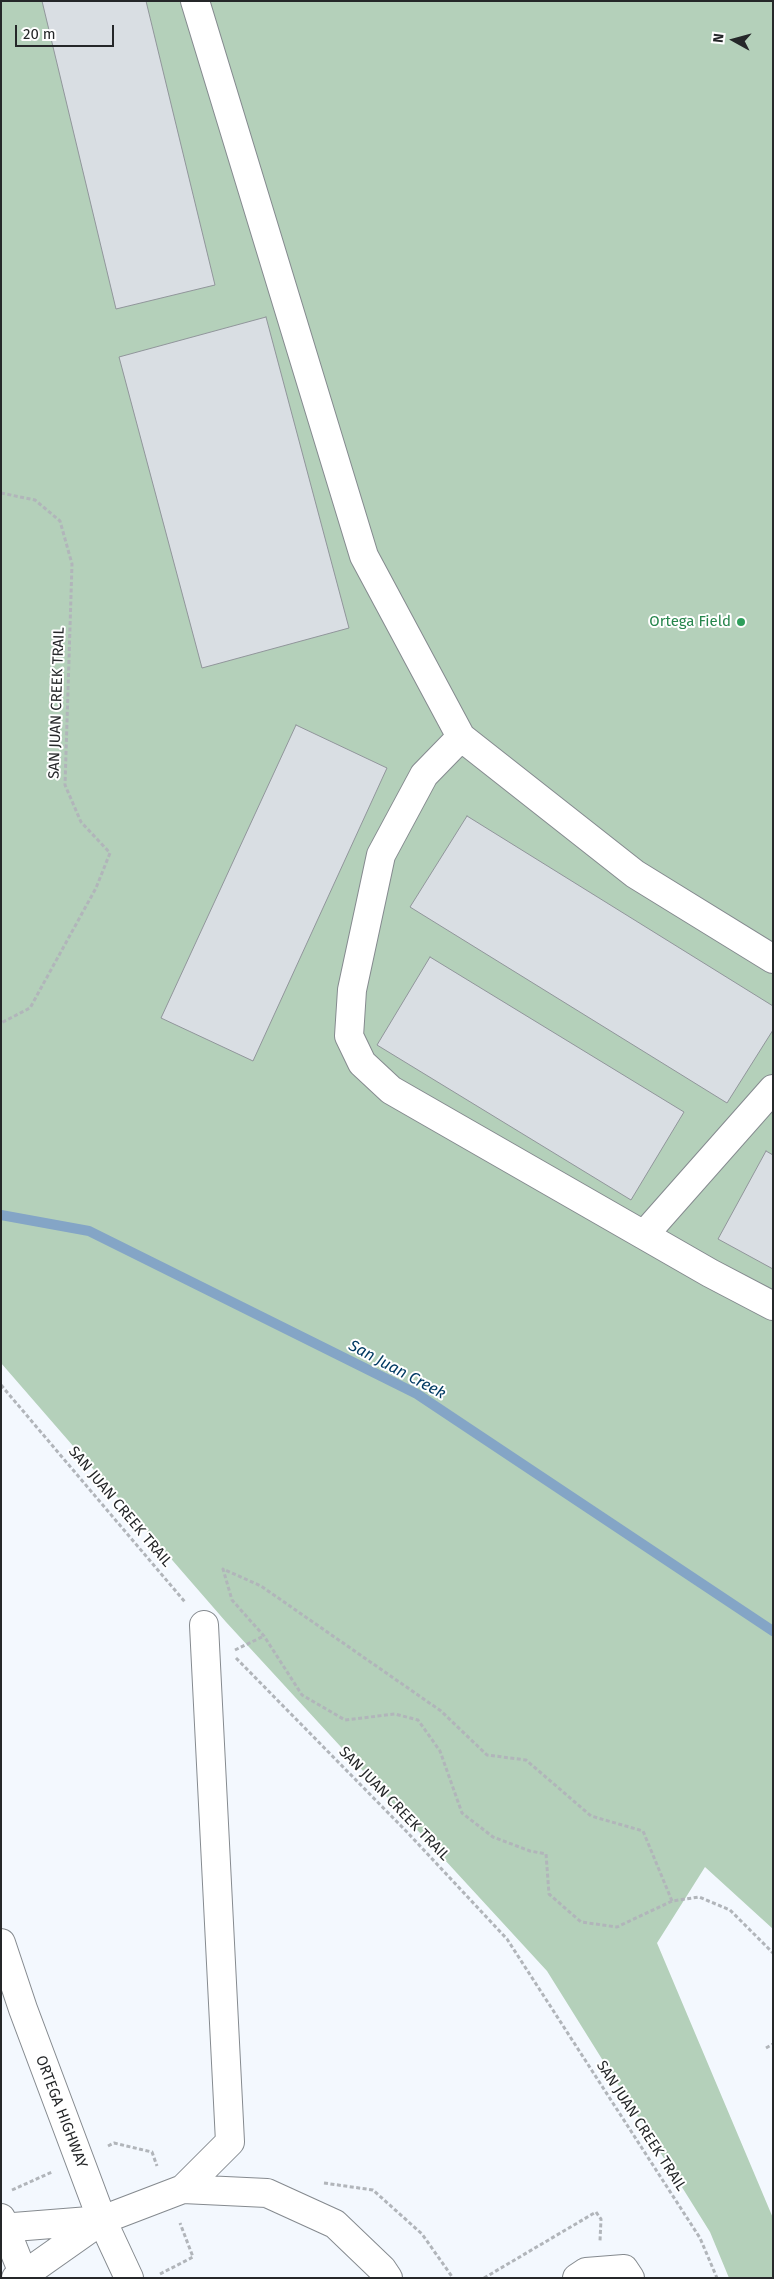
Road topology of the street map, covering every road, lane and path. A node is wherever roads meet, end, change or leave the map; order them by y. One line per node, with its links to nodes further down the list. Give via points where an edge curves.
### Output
1 (195, 1): 3 (main road, via 364,556)
2 (1, 493): 5 (path, SAN JUAN CREEK TRAIL, via 35,500 60,521 72,564 65,785 81,822 110,853 96,888 30,1008)
3 (461, 737): 4 (main road, via 635,874); 7 (main road, via 424,775 381,855 352,990 349,1036 362,1063 391,1090)
4 (773, 959)
5 (1, 1023)
6 (773, 1089): 7 (main road)
7 (644, 1235): 8 (main road)
8 (773, 1306)
9 (1, 1385): 10 (path, SAN JUAN CREEK TRAIL)
10 (204, 1626): 17 (main road, via 230,2142)
11 (264, 1636): 12 (path, via 302,1695 345,1720 395,1714 418,1720 440,1751 462,1813 493,1837 546,1854 550,1894 580,1922 617,1927); 12 (path, via 232,1600 223,1569 261,1586 441,1711 487,1755 526,1760 591,1816 643,1831); 28 (path, SAN JUAN CREEK TRAIL, via 231,1652 407,1832 507,1940 700,2238)
12 (672, 1901): 14 (path, via 700,1897 730,1910)
13 (1, 1944): 19 (main road, ORTEGA HIGHWAY)
14 (773, 1953)
15 (773, 2044): 16 (path)
16 (766, 2048)
17 (183, 2189): 18 (main road, via 267,2193); 19 (main road)
18 (293, 2205): 24 (main road, via 335,2224); 25 (path, via 303,2180 373,2190 422,2234)
19 (102, 2220): 20 (main road); 22 (main road); 23 (main road, ORTEGA HIGHWAY)
20 (2, 2224): 22 (main road)
21 (588, 2274): 26 (path, via 601,2219 596,2212); 27 (main road, via 624,2269)
22 (21, 2277)
23 (129, 2278)
24 (388, 2278)
25 (453, 2278)
26 (484, 2278)
27 (630, 2278)
28 (717, 2278)

